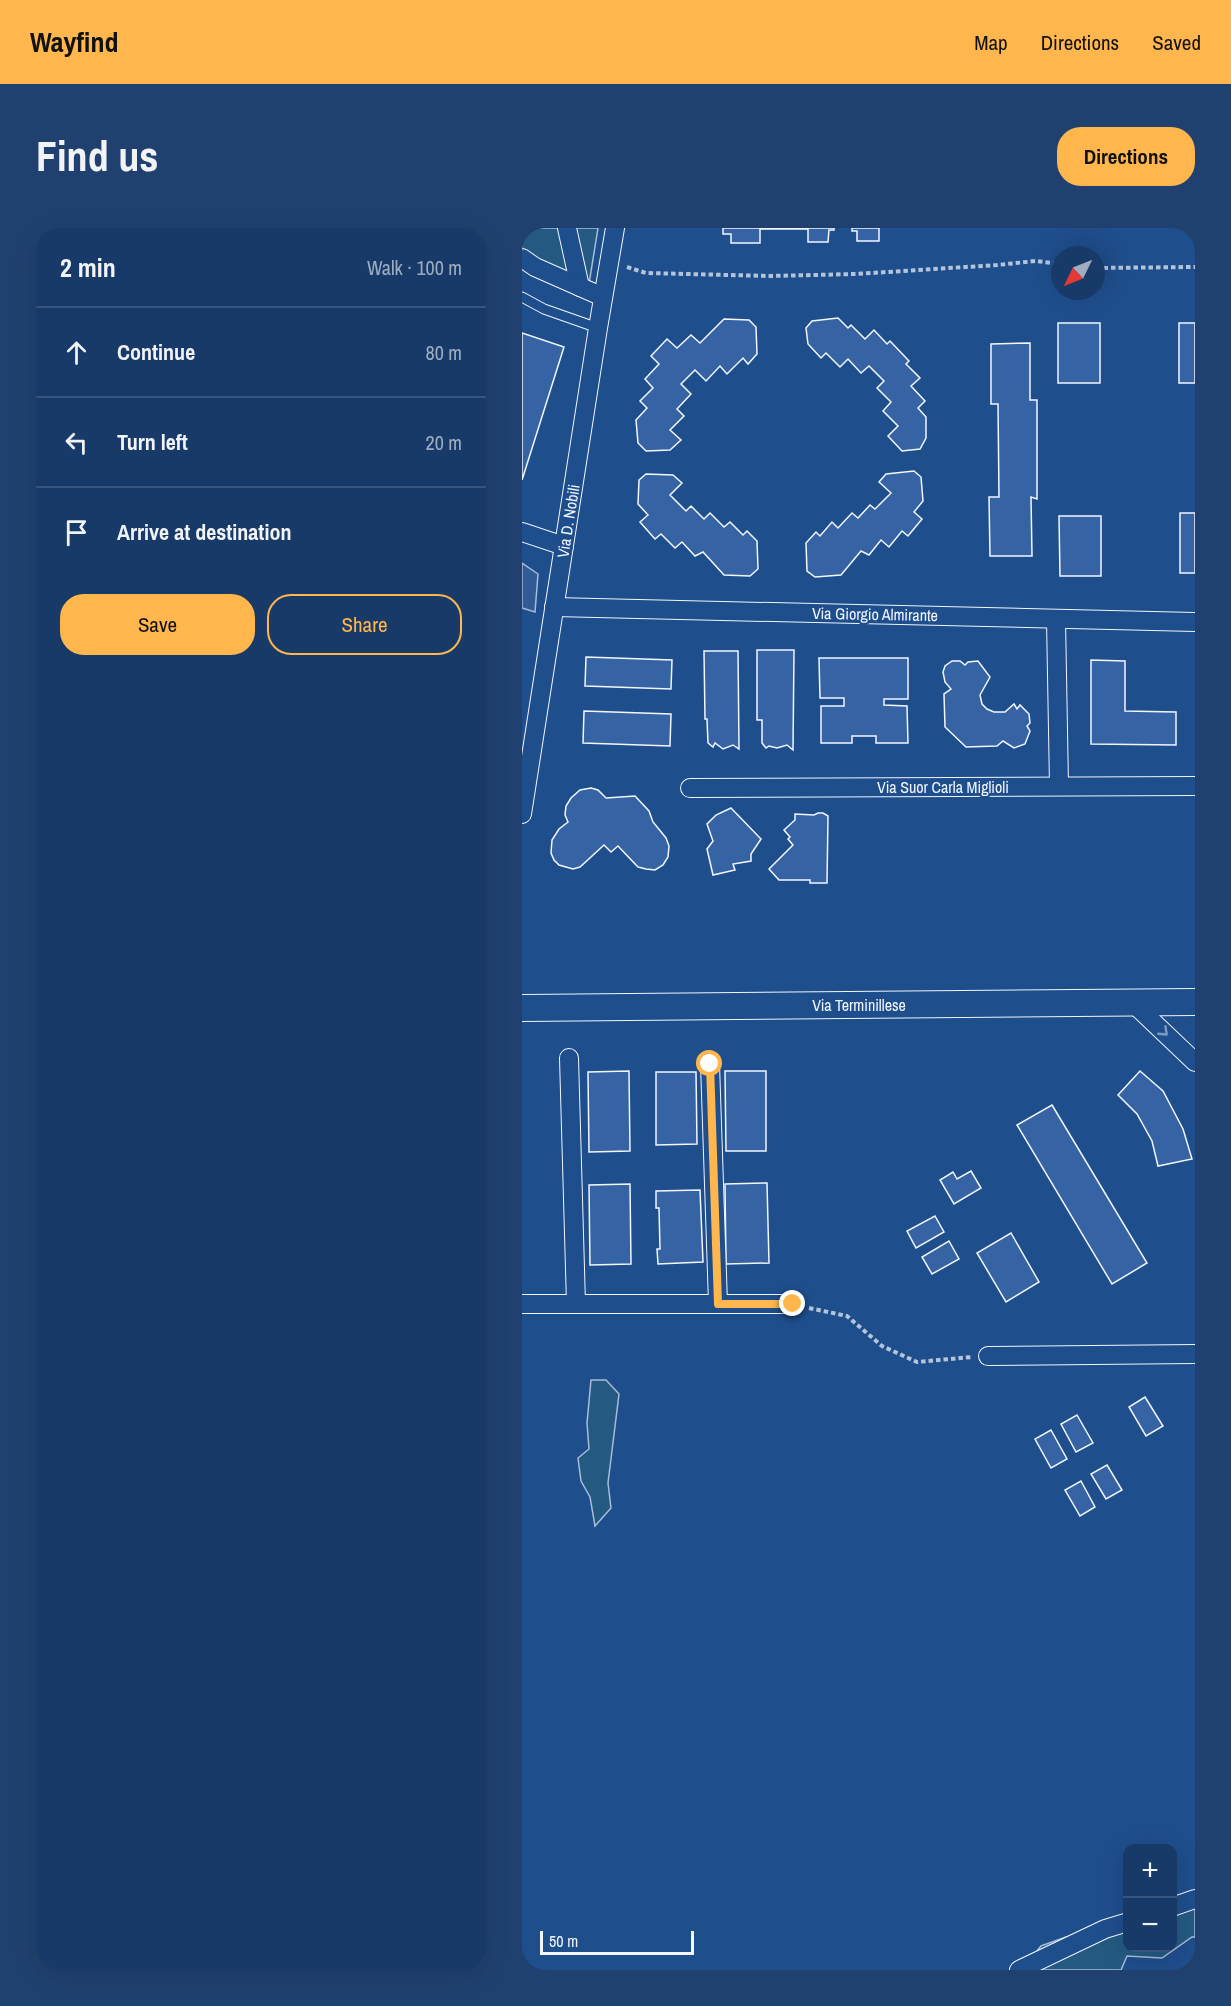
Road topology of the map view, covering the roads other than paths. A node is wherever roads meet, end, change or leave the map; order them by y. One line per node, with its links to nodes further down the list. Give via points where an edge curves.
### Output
1 (567, 228): 4 (street)
2 (615, 228): 6 (street, Via D. Nobili)
3 (522, 258): 4 (street)
4 (580, 287): 6 (street)
5 (522, 297): 7 (lane)
6 (603, 297): 7 (street, Via D. Nobili)
7 (598, 328): 9 (street, Via D. Nobili)
8 (522, 532): 9 (street)
9 (564, 546): 10 (street, Via D. Nobili)
10 (554, 607): 11 (street, Via Giorgio Almirante); 16 (street, Via D. Nobili)
11 (1056, 619): 12 (street, Via Giorgio Almirante); 13 (street)
12 (1195, 622)
13 (1059, 786): 14 (street, Via Suor Carla Miglioli); 15 (street, Via Suor Carla Miglioli)
14 (1195, 786)
15 (690, 788)
16 (522, 814)
17 (1195, 1002): 18 (main road, Via Terminillese)
18 (1133, 1003): 19 (main road, Via Terminillese); 21 (street, one-way to 21)
19 (522, 1008)
20 (569, 1058): 24 (street)
21 (1195, 1062)
22 (710, 1064): 25 (street)
23 (522, 1304): 24 (street)
24 (576, 1304): 25 (street)
25 (718, 1304): 26 (street)
26 (793, 1304)
27 (1195, 1354): 28 (street)
28 (988, 1356)
29 (1195, 1899): 30 (street)
30 (1177, 1906)
31 (1123, 1924): 32 (street)
32 (1019, 1970)

